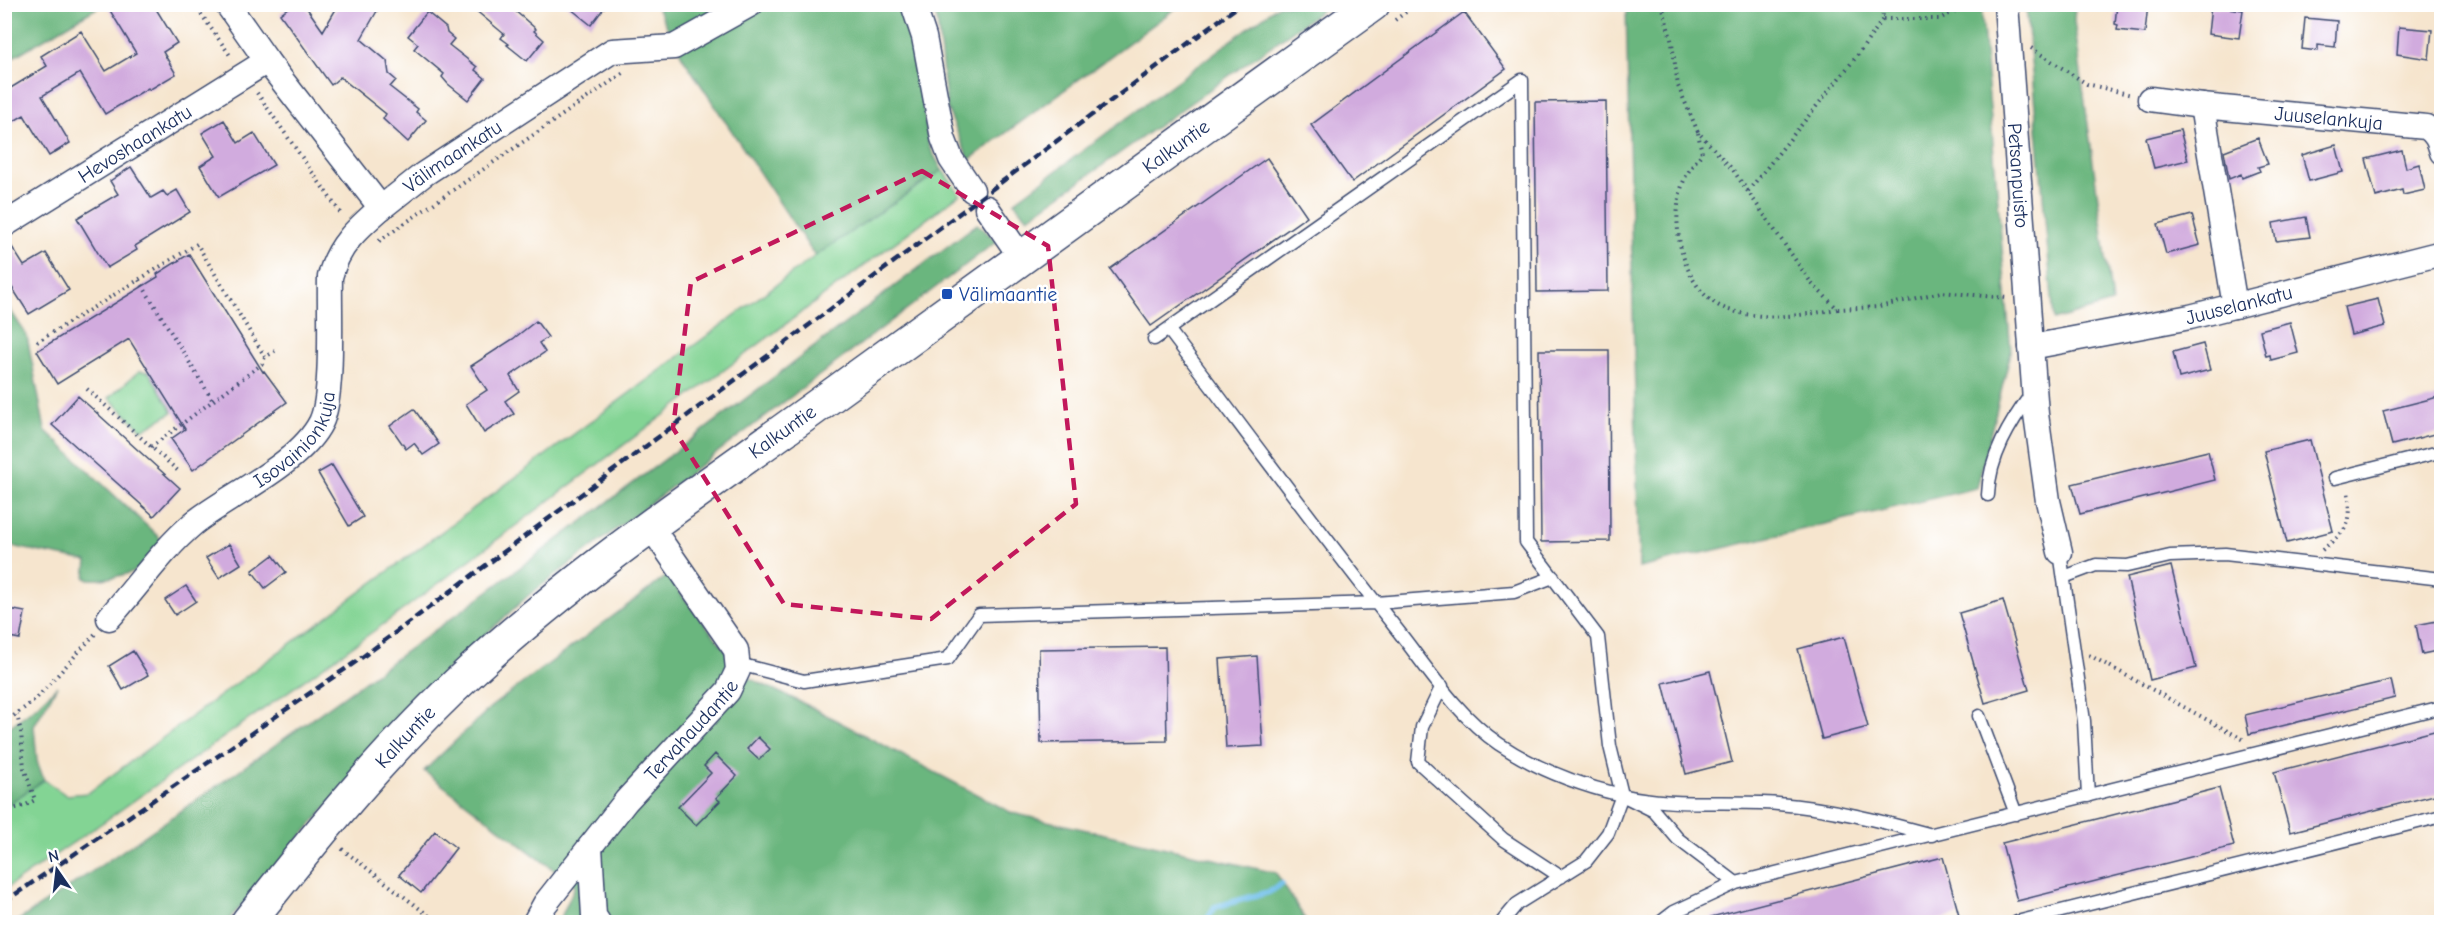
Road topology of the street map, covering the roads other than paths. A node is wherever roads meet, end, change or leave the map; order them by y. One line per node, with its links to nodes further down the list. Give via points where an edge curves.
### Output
1 (226, 4): 6 (street)
2 (752, 4): 11 (street, Välimaankatu, via 674,47 612,51 424,174)
3 (912, 4): 10 (street, via 924,37 943,138 951,159)
4 (2006, 4): 19 (street, Petsanpuisto)
5 (1381, 15): 15 (street, Kalkuntie)
6 (267, 61): 11 (street); 13 (street, Hevoshaankatu)
7 (2150, 99): 8 (street, Juuselankuja)
8 (2202, 106): 9 (street, Juuselankuja, via 2426,127 2433,131); 16 (street)
9 (2442, 152)
10 (972, 189)
11 (381, 208): 30 (street, Isovainionkuja, via 340,248 330,277 328,397 322,420 309,440 188,530)
12 (987, 208): 15 (street)
13 (4, 225)
14 (2442, 253): 16 (street, Juuselankatu)
15 (1021, 257): 24 (street, Kalkuntie)
16 (2235, 306): 19 (street, Juuselankatu)
17 (1168, 329): 18 (lane); 26 (lane, via 1522,80 1526,542); 29 (lane)
18 (1154, 339)
19 (2031, 347): 20 (street, Petsanpuisto)
20 (2034, 390): 23 (lane, via 2015,415 1998,451); 25 (street, Petsanpuisto, via 2048,501)
21 (2441, 455): 22 (lane)
22 (2340, 477)
23 (1988, 495)
24 (651, 527): 31 (street, Tervahaudantie, via 732,643); 43 (street, Kalkuntie, via 564,592 443,698 385,759)
25 (2060, 552): 27 (lane)
26 (1553, 577): 29 (lane, via 1514,592); 35 (lane, via 1598,637 1610,746)
27 (2064, 577): 28 (lane, via 2096,565 2127,566 2170,556 2225,554); 36 (lane, via 2086,736)
28 (2442, 579)
29 (1376, 603): 31 (lane, via 979,615 948,658 804,681); 32 (lane)
30 (110, 618)
31 (739, 664): 40 (street, Tervahaudantie, via 728,691 626,801)
32 (1442, 686): 35 (lane, via 1467,718 1523,759); 41 (lane, via 1422,727 1418,762 1503,839)
33 (2442, 707): 36 (lane)
34 (1979, 716): 37 (lane)
35 (1622, 795): 39 (lane, via 1690,804 1778,804 1828,810); 41 (lane, via 1608,833 1586,861); 42 (lane, via 1654,811 1678,839)
36 (2088, 796): 37 (lane)
37 (2016, 814): 39 (lane)
38 (2442, 816): 48 (lane)
39 (1932, 835): 42 (lane)
40 (590, 847): 44 (street, Tervahaudantie); 45 (street, via 594,916)
41 (1561, 877): 46 (lane, via 1517,904)
42 (1736, 883): 47 (lane)
43 (248, 922)
44 (535, 922)
45 (598, 922)
46 (1503, 922)
47 (1661, 922)
48 (2017, 922)

